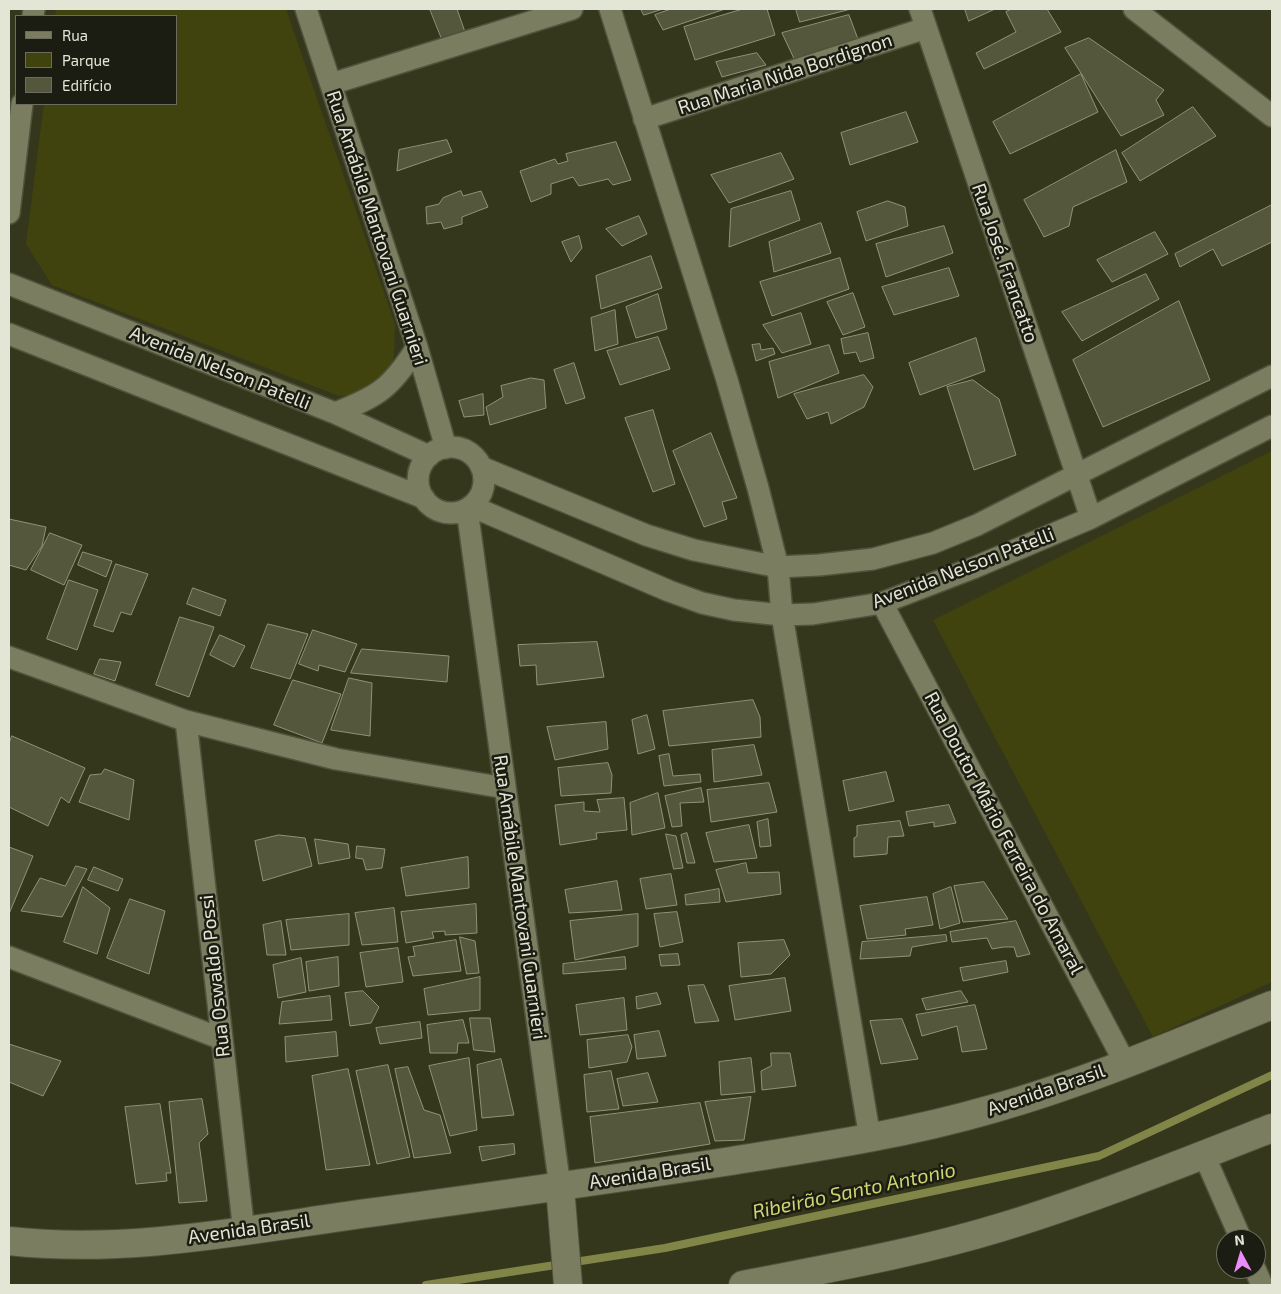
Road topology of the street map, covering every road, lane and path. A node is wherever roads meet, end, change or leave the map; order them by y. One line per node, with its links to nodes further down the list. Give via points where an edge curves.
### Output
1 (306, 9): 6 (street, Rua Amábile Mantovani Guarnieri)
2 (572, 9): 6 (street)
3 (610, 9): 9 (street)
4 (1134, 9): 8 (street)
5 (923, 19): 9 (street, Rua Maria Nida Bordignon); 19 (street, Rua José. Francatto)
6 (332, 84): 13 (street, Rua Amábile Mantovani Guarnieri)
7 (22, 105): 10 (street)
8 (1272, 116)
9 (644, 119): 23 (street, via 727,380)
10 (9, 212)
11 (9, 284): 15 (street, Avenida Nelson Patelli)
12 (9, 334): 20 (street)
13 (417, 347): 15 (street, via 402,371 388,385 364,402); 17 (street, Rua Amábile Mantovani Guarnieri)
14 (1272, 376): 19 (street, Avenida Nelson Patelli)
15 (335, 413): 17 (street, Avenida Nelson Patelli)
16 (1272, 426): 22 (street, Avenida Nelson Patelli)
17 (438, 452): 18 (street, via 458,448 470,453); 20 (street, via 421,466 419,486)
18 (481, 467): 21 (street, via 484,484 478,500); 23 (street, Avenida Nelson Patelli, via 646,535 694,550)
19 (1076, 474): 22 (street, Rua José. Francatto); 23 (street, Avenida Nelson Patelli, via 977,525 932,543 873,558)
20 (424, 498): 21 (street, via 432,507 444,512)
21 (469, 508): 25 (street, Avenida Nelson Patelli, via 702,603); 28 (street, Rua Amábile Mantovani Guarnieri)
22 (1091, 518): 24 (street, Avenida Nelson Patelli)
23 (778, 567): 25 (street)
24 (882, 603): 25 (street, Avenida Nelson Patelli); 32 (street, Rua Doutor Mário Ferreira do Amaral)
25 (782, 616): 34 (street)
26 (9, 657): 27 (street)
27 (186, 721): 28 (street, via 336,759); 31 (street, Rua Oswaldo Possi)
28 (505, 788): 36 (street, Rua Amábile Mantovani Guarnieri)
29 (9, 957): 31 (street)
30 (1272, 1005): 32 (main road, Avenida Brasil)
31 (222, 1039): 38 (street, Rua Oswaldo Possi)
32 (1126, 1063): 34 (main road, Avenida Brasil, via 972,1115)
33 (1272, 1128): 35 (main road)
34 (870, 1138): 36 (main road, Avenida Brasil)
35 (1204, 1155): 37 (street); 41 (main road, via 1001,1227 916,1250)
36 (561, 1194): 38 (main road, Avenida Brasil, via 358,1214); 40 (main road, Rua Amábile Mantovani Guarnieri)
37 (1237, 1229)
38 (244, 1232): 39 (main road, Avenida Brasil, via 102,1245)
39 (9, 1241)
40 (568, 1285)
41 (743, 1285)

